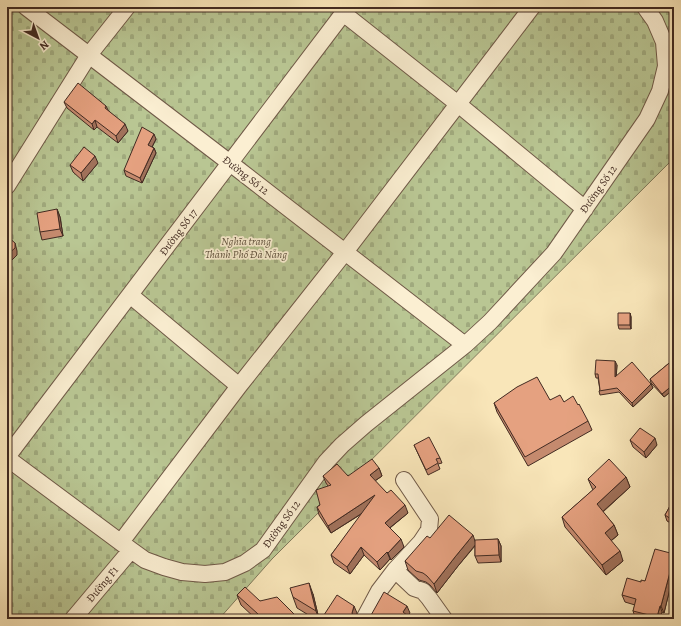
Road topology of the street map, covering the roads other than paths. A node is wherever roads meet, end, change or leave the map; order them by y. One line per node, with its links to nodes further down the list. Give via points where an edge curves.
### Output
1 (26, 7): 6 (street, Đường Số 12)
2 (127, 7): 6 (street)
3 (532, 7): 7 (street, Đường F1)
4 (646, 7): 10 (street, Đường Số 12, via 664,42 666,66 660,91 647,119)
5 (346, 10): 7 (street); 8 (street, Đường Số 17)
6 (89, 55): 8 (street, Đường Số 12); 9 (street)
7 (458, 104): 10 (street); 11 (street, Đường F1)
8 (230, 163): 11 (street, Đường Số 12); 12 (street, Đường Số 17)
9 (7, 186)
10 (585, 209): 13 (street, Đường Số 12, via 554,253)
11 (345, 252): 13 (street, Đường Số 12); 14 (street, Đường F1)
12 (130, 295): 14 (street); 15 (street, Đường Số 17)
13 (465, 345): 17 (street, Đường Số 12, via 342,445 326,462 263,550 245,563 225,572 182,572 145,560)
14 (239, 386): 17 (street, Đường F1)
15 (7, 458): 17 (street, Đường Số 12)
16 (404, 480): 18 (street, via 430,519 429,530 422,542)
17 (126, 546): 19 (street, Đường F1)
18 (395, 570): 20 (street, via 379,591); 21 (street, via 414,588 423,591)
19 (73, 619)
20 (364, 619)
21 (444, 619)

